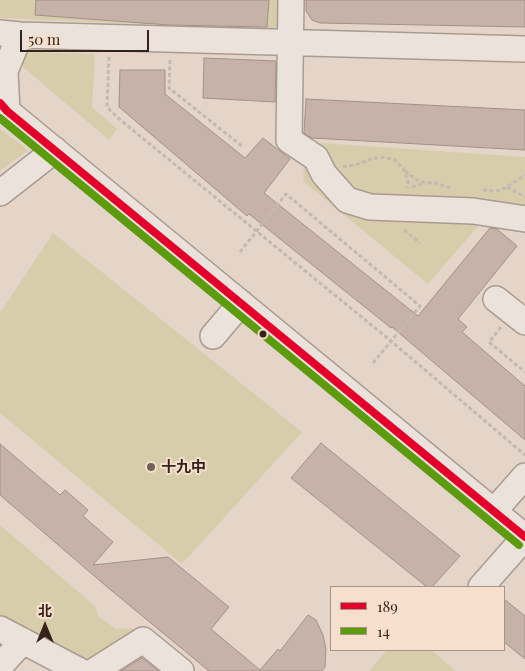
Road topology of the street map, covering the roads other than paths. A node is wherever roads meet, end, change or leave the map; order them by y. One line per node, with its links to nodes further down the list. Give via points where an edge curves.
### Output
1 (291, 0): 3 (street)
2 (10, 34): 3 (street); 5 (street)
3 (291, 42): 4 (street); 8 (street, via 289,140 316,158 324,174 347,200 370,207 473,211)
4 (525, 49)
5 (4, 107): 6 (street)
6 (55, 150): 7 (street); 10 (street)
7 (0, 193)
8 (525, 219)
9 (496, 299): 11 (street)
10 (241, 303): 12 (street); 14 (street)
11 (525, 322)
12 (213, 336)
13 (525, 476): 14 (street)
14 (494, 511): 15 (street)
15 (525, 537): 16 (street)
16 (482, 586)
17 (0, 629): 18 (street)
18 (23, 641): 19 (street); 20 (street)
19 (0, 666)
20 (80, 671)
21 (94, 671): 22 (street, via 143,640)
22 (180, 671)

